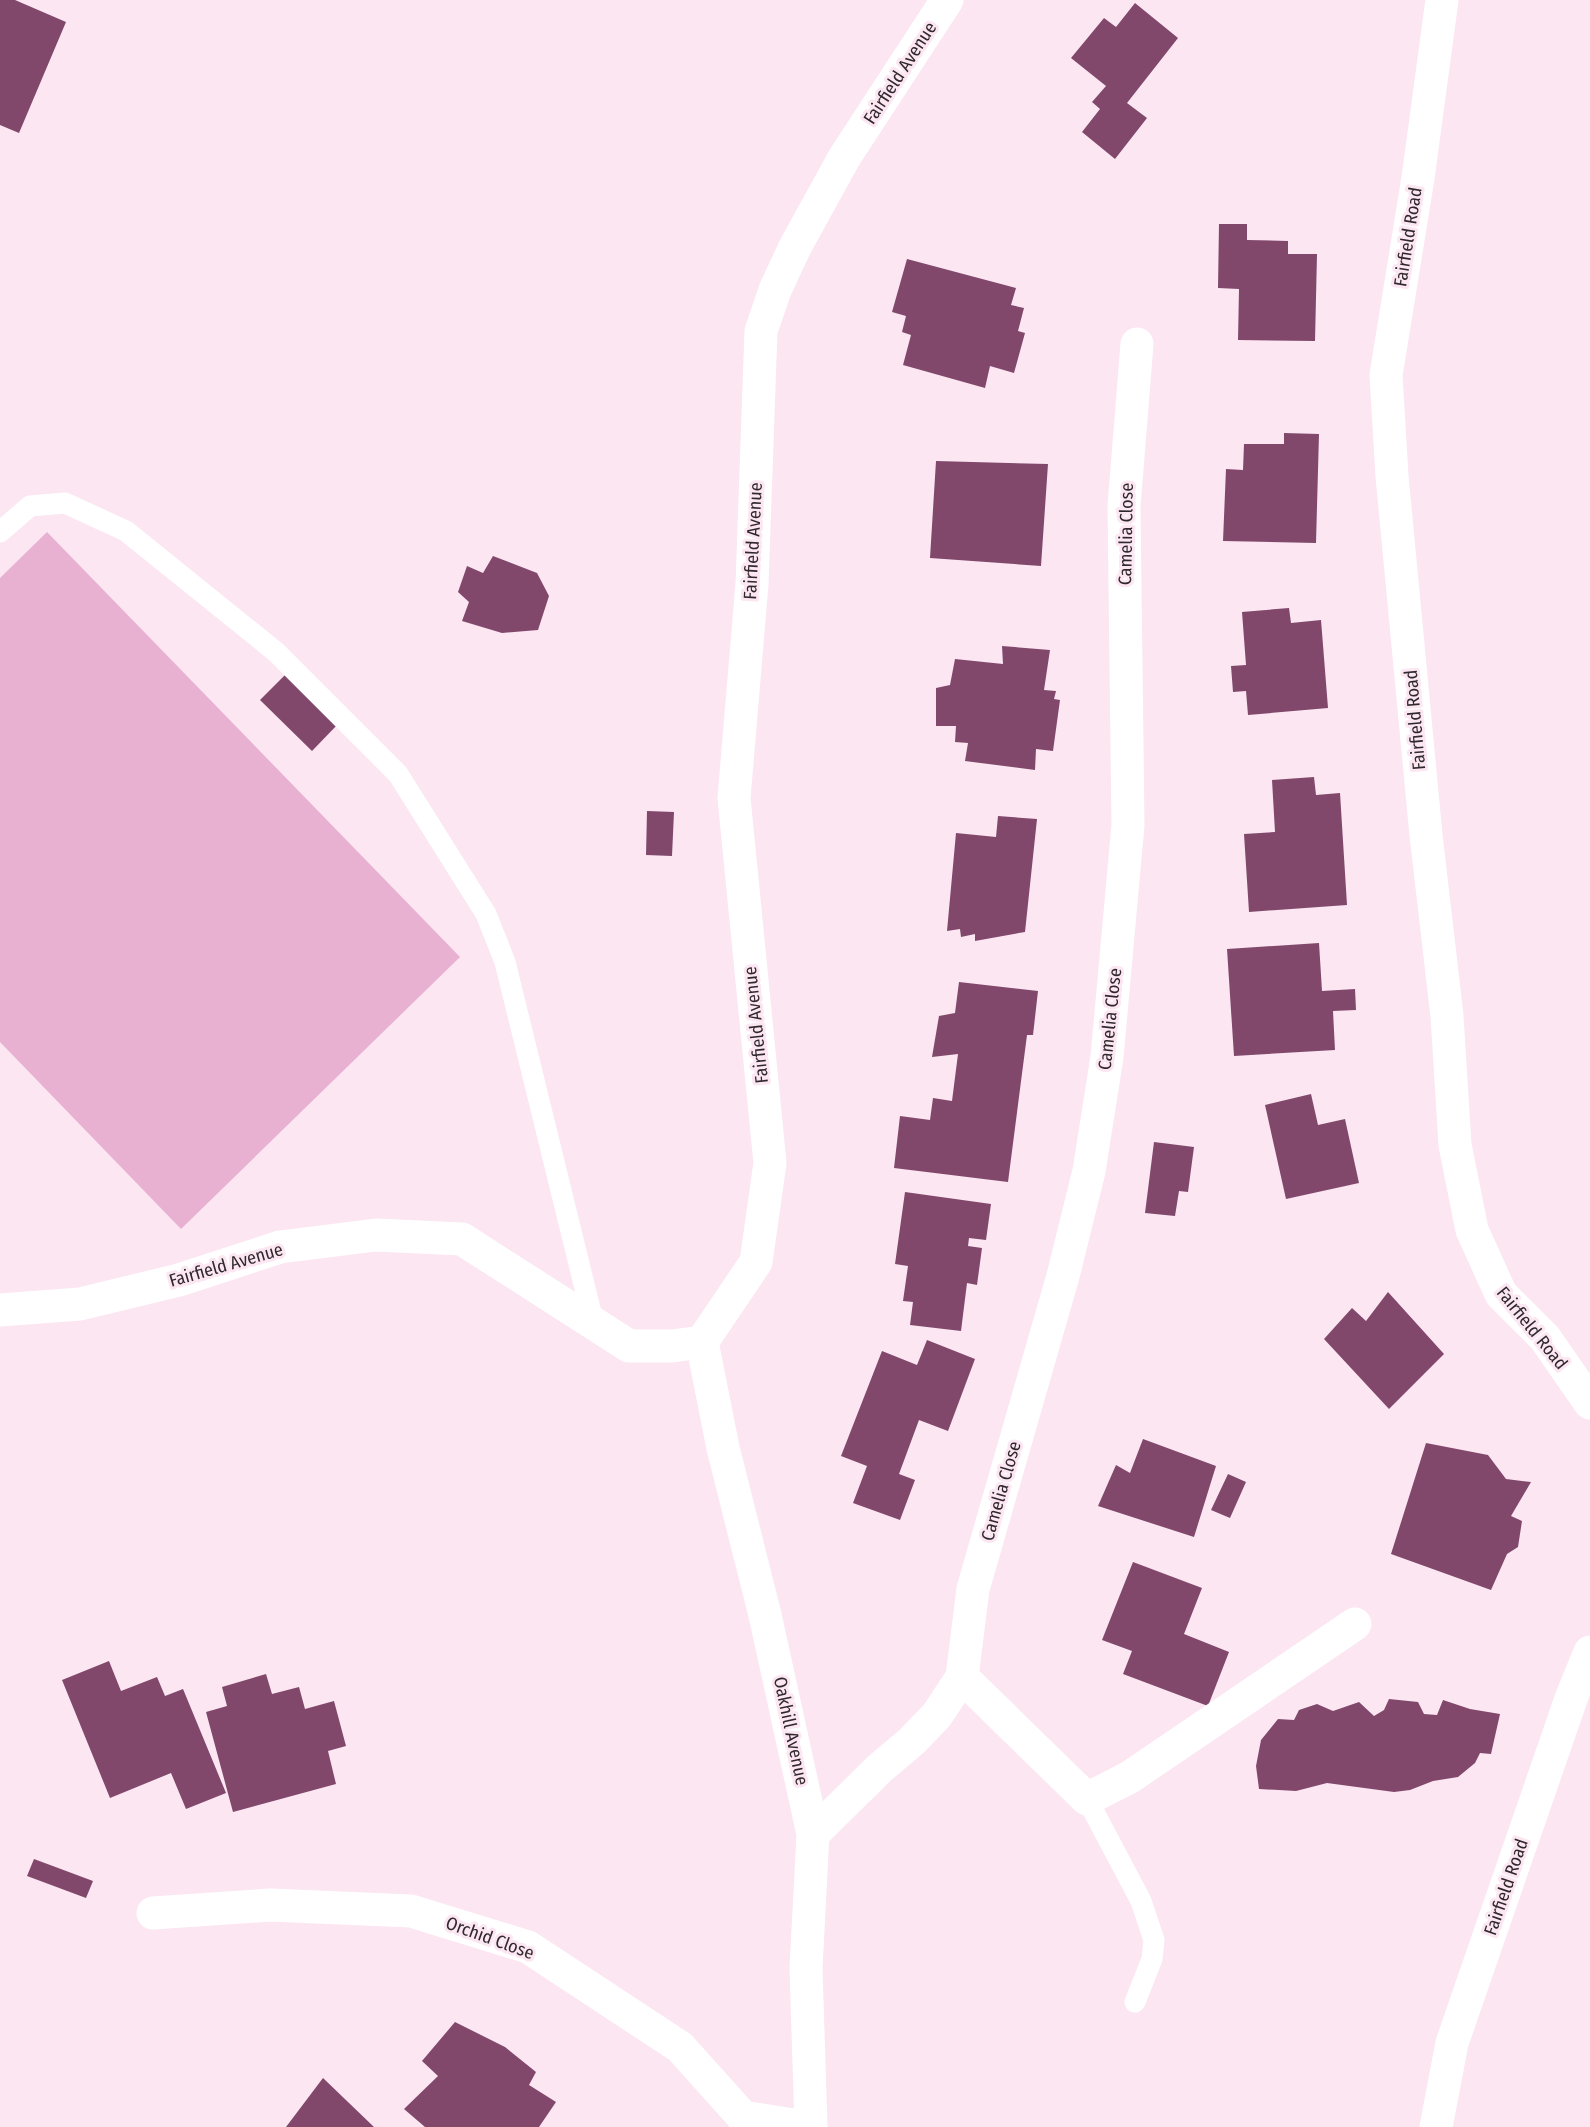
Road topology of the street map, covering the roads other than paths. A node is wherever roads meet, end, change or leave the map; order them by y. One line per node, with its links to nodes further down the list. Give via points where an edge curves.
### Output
1 (947, 0): 7 (street, Fairfield Avenue, via 844,158 795,247 761,331 752,584 734,798 770,1162 756,1262)
2 (1442, 0): 8 (street, Fairfield Road, via 1386,375 1426,835 1447,1016 1455,1145 1472,1230 1501,1294 1545,1338)
3 (1137, 344): 11 (street, Camelia Close, via 1124,506 1128,825 1107,1058 1089,1171 1066,1266 973,1588)
4 (0, 532): 6 (lane, via 30,506 65,503 126,531 276,652 398,774 486,914 505,962)
5 (0, 1310): 6 (street, Fairfield Avenue, via 80,1304 179,1280 280,1247 376,1235 462,1239)
6 (594, 1325): 7 (street, Fairfield Avenue, via 629,1346)
7 (702, 1342): 13 (street, Oakhill Avenue)
8 (1590, 1403)
9 (1355, 1624): 12 (street, via 1130,1777)
10 (1590, 1652): 18 (street, Fairfield Road, via 1452,2043)
11 (962, 1677): 12 (street); 13 (street, Camelia Close, via 937,1715 912,1742)
12 (1087, 1798): 15 (lane, via 1141,1900 1154,1940 1152,1959)
13 (813, 1834): 17 (street, Oakhill Avenue, via 806,1968)
14 (153, 1913): 16 (street, Orchid Close, via 270,1905 411,1911 528,1947 680,2047 743,2117)
15 (1135, 2002)
16 (806, 2127)
17 (811, 2127)
18 (1436, 2127)

